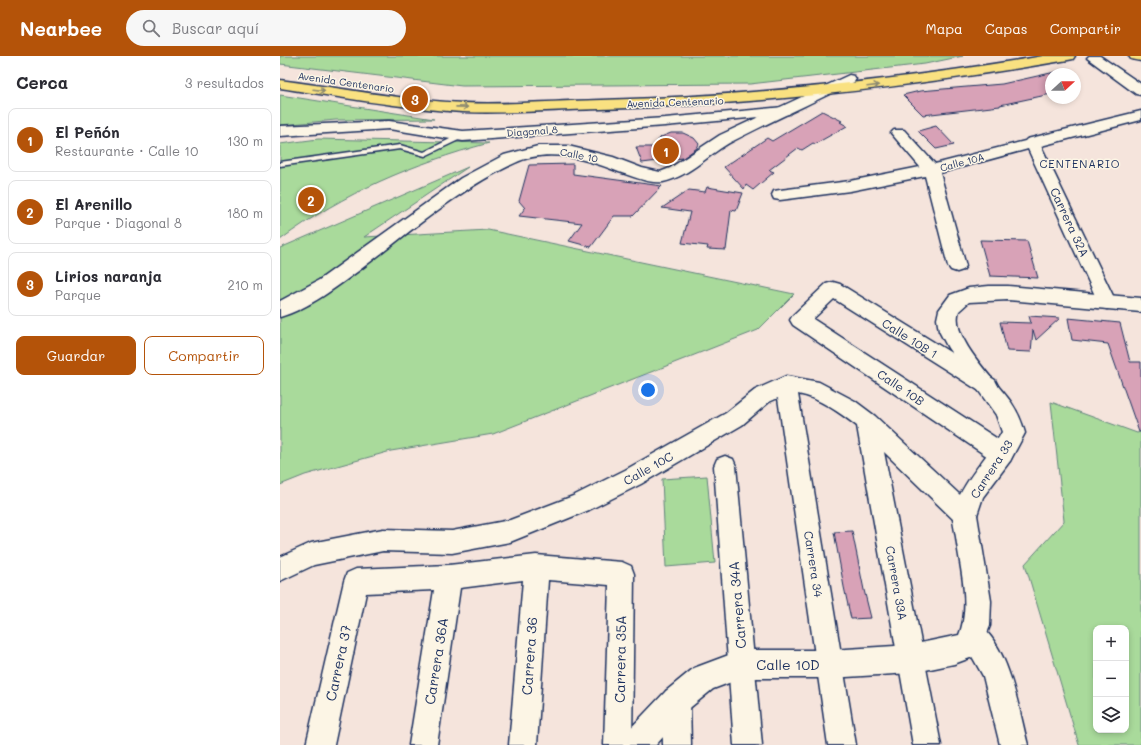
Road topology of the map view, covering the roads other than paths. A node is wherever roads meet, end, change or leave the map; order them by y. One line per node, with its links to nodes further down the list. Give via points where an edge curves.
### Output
1 (1009, 56): 7 (main road, Avenida Centenario)
2 (1068, 56): 10 (main road, Avenida Centenario, one-way to 2, via 928,79)
3 (1136, 56): 4 (main road)
4 (1141, 57)
5 (1094, 58): 9 (street)
6 (280, 73): 7 (main road, Avenida Centenario, via 464,96 653,94 740,90)
7 (849, 79): 10 (street, Calle 10)
8 (280, 84): 10 (main road, Avenida Centenario, one-way to 10, via 462,107 646,104)
9 (1141, 91)
10 (821, 92): 11 (street, Calle 10)
11 (784, 111): 15 (street, Diagonal 8); 23 (street, Calle 10, via 726,138 676,172 661,177 638,173 607,161 568,151 538,151 510,159 467,182 326,285)
12 (1141, 115): 16 (street, Calle 10A)
13 (280, 131): 15 (street, Diagonal 8, via 390,125)
14 (899, 133): 18 (street)
15 (463, 136): 17 (lane, via 425,154 400,147)
16 (1032, 142): 18 (street, Calle 10A); 21 (street, Carrera 32A)
17 (280, 164)
18 (931, 170): 19 (street, Calle 10A, via 850,186); 20 (street)
19 (780, 195)
20 (957, 266)
21 (1107, 302): 22 (street); 26 (street, Carrera 33, via 1008,293 976,295 956,300 946,320 952,336)
22 (1141, 305)
23 (280, 310)
24 (800, 320): 26 (street, Calle 10B 1, via 833,289); 28 (street, Calle 10B)
25 (786, 384): 27 (street, via 812,388 848,407); 32 (street, Calle 10C, via 762,396 734,419 633,477 581,504 510,531 452,542 383,540 311,554); 37 (street, Carrera 34)
26 (988, 386): 28 (street, Carrera 33, via 1011,421 1014,433)
27 (867, 422): 30 (street); 35 (street, Carrera 33A)
28 (1002, 454): 30 (street, Carrera 33, via 973,492)
29 (725, 466): 36 (street, Carrera 34A)
30 (965, 515): 34 (street, Carrera 33, via 978,601 976,626)
31 (536, 567): 33 (street); 41 (street, Carrera 36); 42 (street, Carrera 35A, via 622,574)
32 (280, 569)
33 (449, 577): 39 (street, Carrera 37, via 356,581); 40 (street, Carrera 36A)
34 (970, 640): 35 (street, Calle 10D, via 954,650); 48 (street, via 985,651 996,673)
35 (911, 659): 37 (street, Calle 10D); 47 (street, Carrera 33A)
36 (742, 664): 37 (street, Calle 10D); 38 (street, Calle 10D, via 704,678); 45 (street, Carrera 34A)
37 (830, 664): 46 (street, Carrera 34)
38 (676, 701): 43 (street, Calle 10D); 44 (street)
39 (320, 745)
40 (423, 745)
41 (523, 745)
42 (618, 745)
43 (636, 745)
44 (677, 745)
45 (748, 745)
46 (842, 745)
47 (927, 745)
48 (1014, 745)

